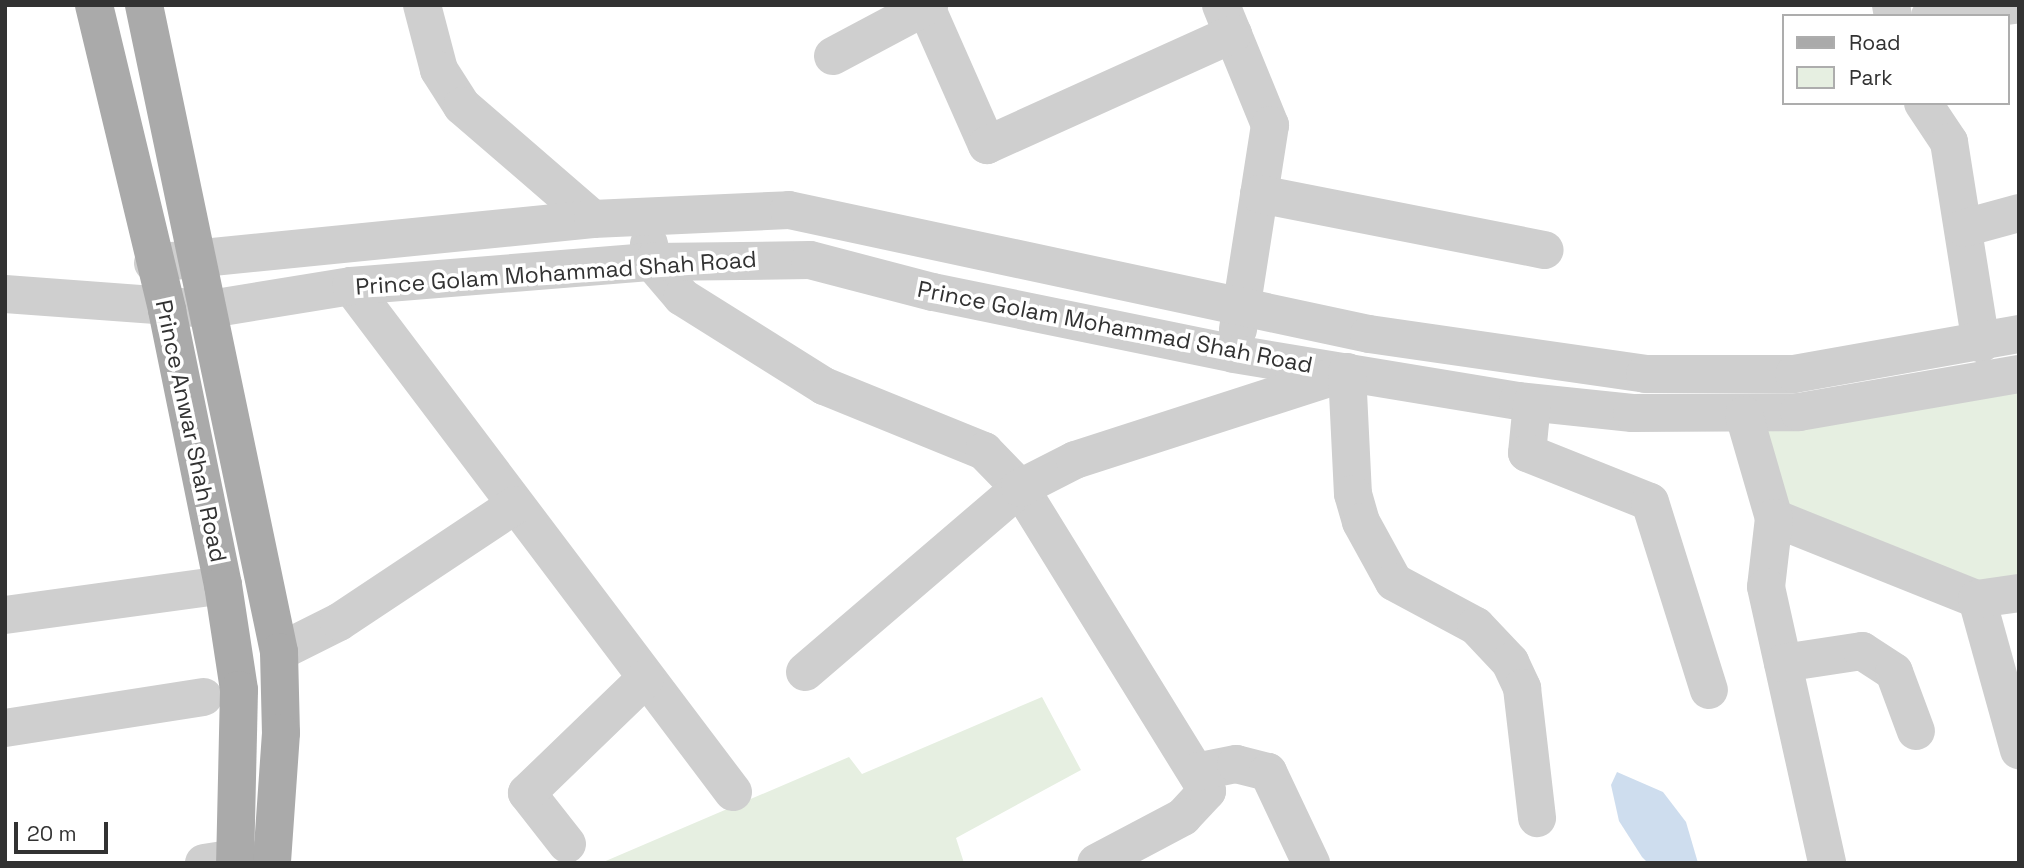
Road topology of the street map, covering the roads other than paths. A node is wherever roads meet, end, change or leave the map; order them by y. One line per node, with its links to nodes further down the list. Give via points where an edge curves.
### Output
1 (94, 5): 20 (main road, Prince Anwar Shah Road)
2 (144, 5): 18 (main road, Prince Anwar Shah Road)
3 (422, 5): 13 (street, via 439,71 462,106)
4 (2015, 5): 6 (street); 7 (street)
5 (912, 9): 8 (street, via 988,145); 9 (street)
6 (2019, 10)
7 (1945, 14)
8 (1227, 19): 11 (street, via 1270,125)
9 (833, 56)
10 (1924, 105): 15 (street, via 1949,142)
11 (1259, 194): 17 (street); 24 (street)
12 (2019, 213): 15 (street)
13 (593, 219): 14 (street); 18 (street)
14 (645, 219): 16 (street, via 789,210); 19 (street)
15 (1964, 228): 28 (street)
16 (932, 238): 22 (street); 24 (street)
17 (1545, 250)
18 (198, 259): 20 (street); 25 (main road, Prince Anwar Shah Road)
19 (652, 262): 21 (street, Prince Golam Mohammad Shah Road); 22 (street, Prince Golam Mohammad Shah Road, via 810,260); 34 (street, via 682,297 824,386 984,451)
20 (153, 263): 26 (main road, Prince Anwar Shah Road)
21 (351, 286): 25 (street, Prince Golam Mohammad Shah Road); 35 (street)
22 (933, 292): 29 (street, Prince Golam Mohammad Shah Road)
23 (5, 294): 26 (street, Prince Golam Mohammad Shah Road)
24 (1242, 306): 28 (street, via 1522,361 1645,374 1794,374); 29 (street)
25 (210, 309): 26 (street, Prince Golam Mohammad Shah Road); 41 (main road, Prince Anwar Shah Road)
26 (167, 310): 37 (main road, Prince Anwar Shah Road)
27 (2019, 334): 28 (street)
28 (1981, 343)
29 (1234, 354): 30 (street, Prince Golam Mohammad Shah Road)
30 (1347, 372): 32 (street, Prince Golam Mohammad Shah Road); 34 (street, via 1075,460); 52 (street, via 1353,494 1361,522 1394,582 1476,626 1510,662 1522,688)
31 (2019, 374): 33 (street, Prince Golam Mohammad Shah Road, via 1920,394)
32 (1532, 403): 33 (street, Prince Golam Mohammad Shah Road); 45 (street, via 1527,453 1650,502)
33 (1744, 415): 36 (street)
34 (1020, 488): 43 (street); 50 (street)
35 (514, 505): 41 (street, via 339,622); 44 (street)
36 (1774, 518): 39 (street); 42 (street, via 1766,587)
37 (223, 585): 40 (street); 54 (main road, Prince Anwar Shah Road, via 239,690)
38 (2019, 593): 39 (street)
39 (1977, 598): 49 (street)
40 (5, 615)
41 (279, 652): 54 (main road, Prince Anwar Shah Road, via 281,733)
42 (1783, 663): 48 (street, via 1862,651 1894,672); 57 (street)
43 (805, 672)
44 (645, 679): 51 (street); 53 (street, via 527,793)
45 (1709, 690)
46 (204, 697): 47 (street)
47 (5, 729)
48 (1916, 730)
49 (2019, 750)
50 (1196, 772): 55 (street, via 1207,791 1183,817); 56 (street, via 1236,764 1268,772)
51 (733, 792)
52 (1536, 818)
53 (567, 844)
54 (243, 862)
55 (1096, 863)
56 (1311, 863)
57 (1827, 863)

